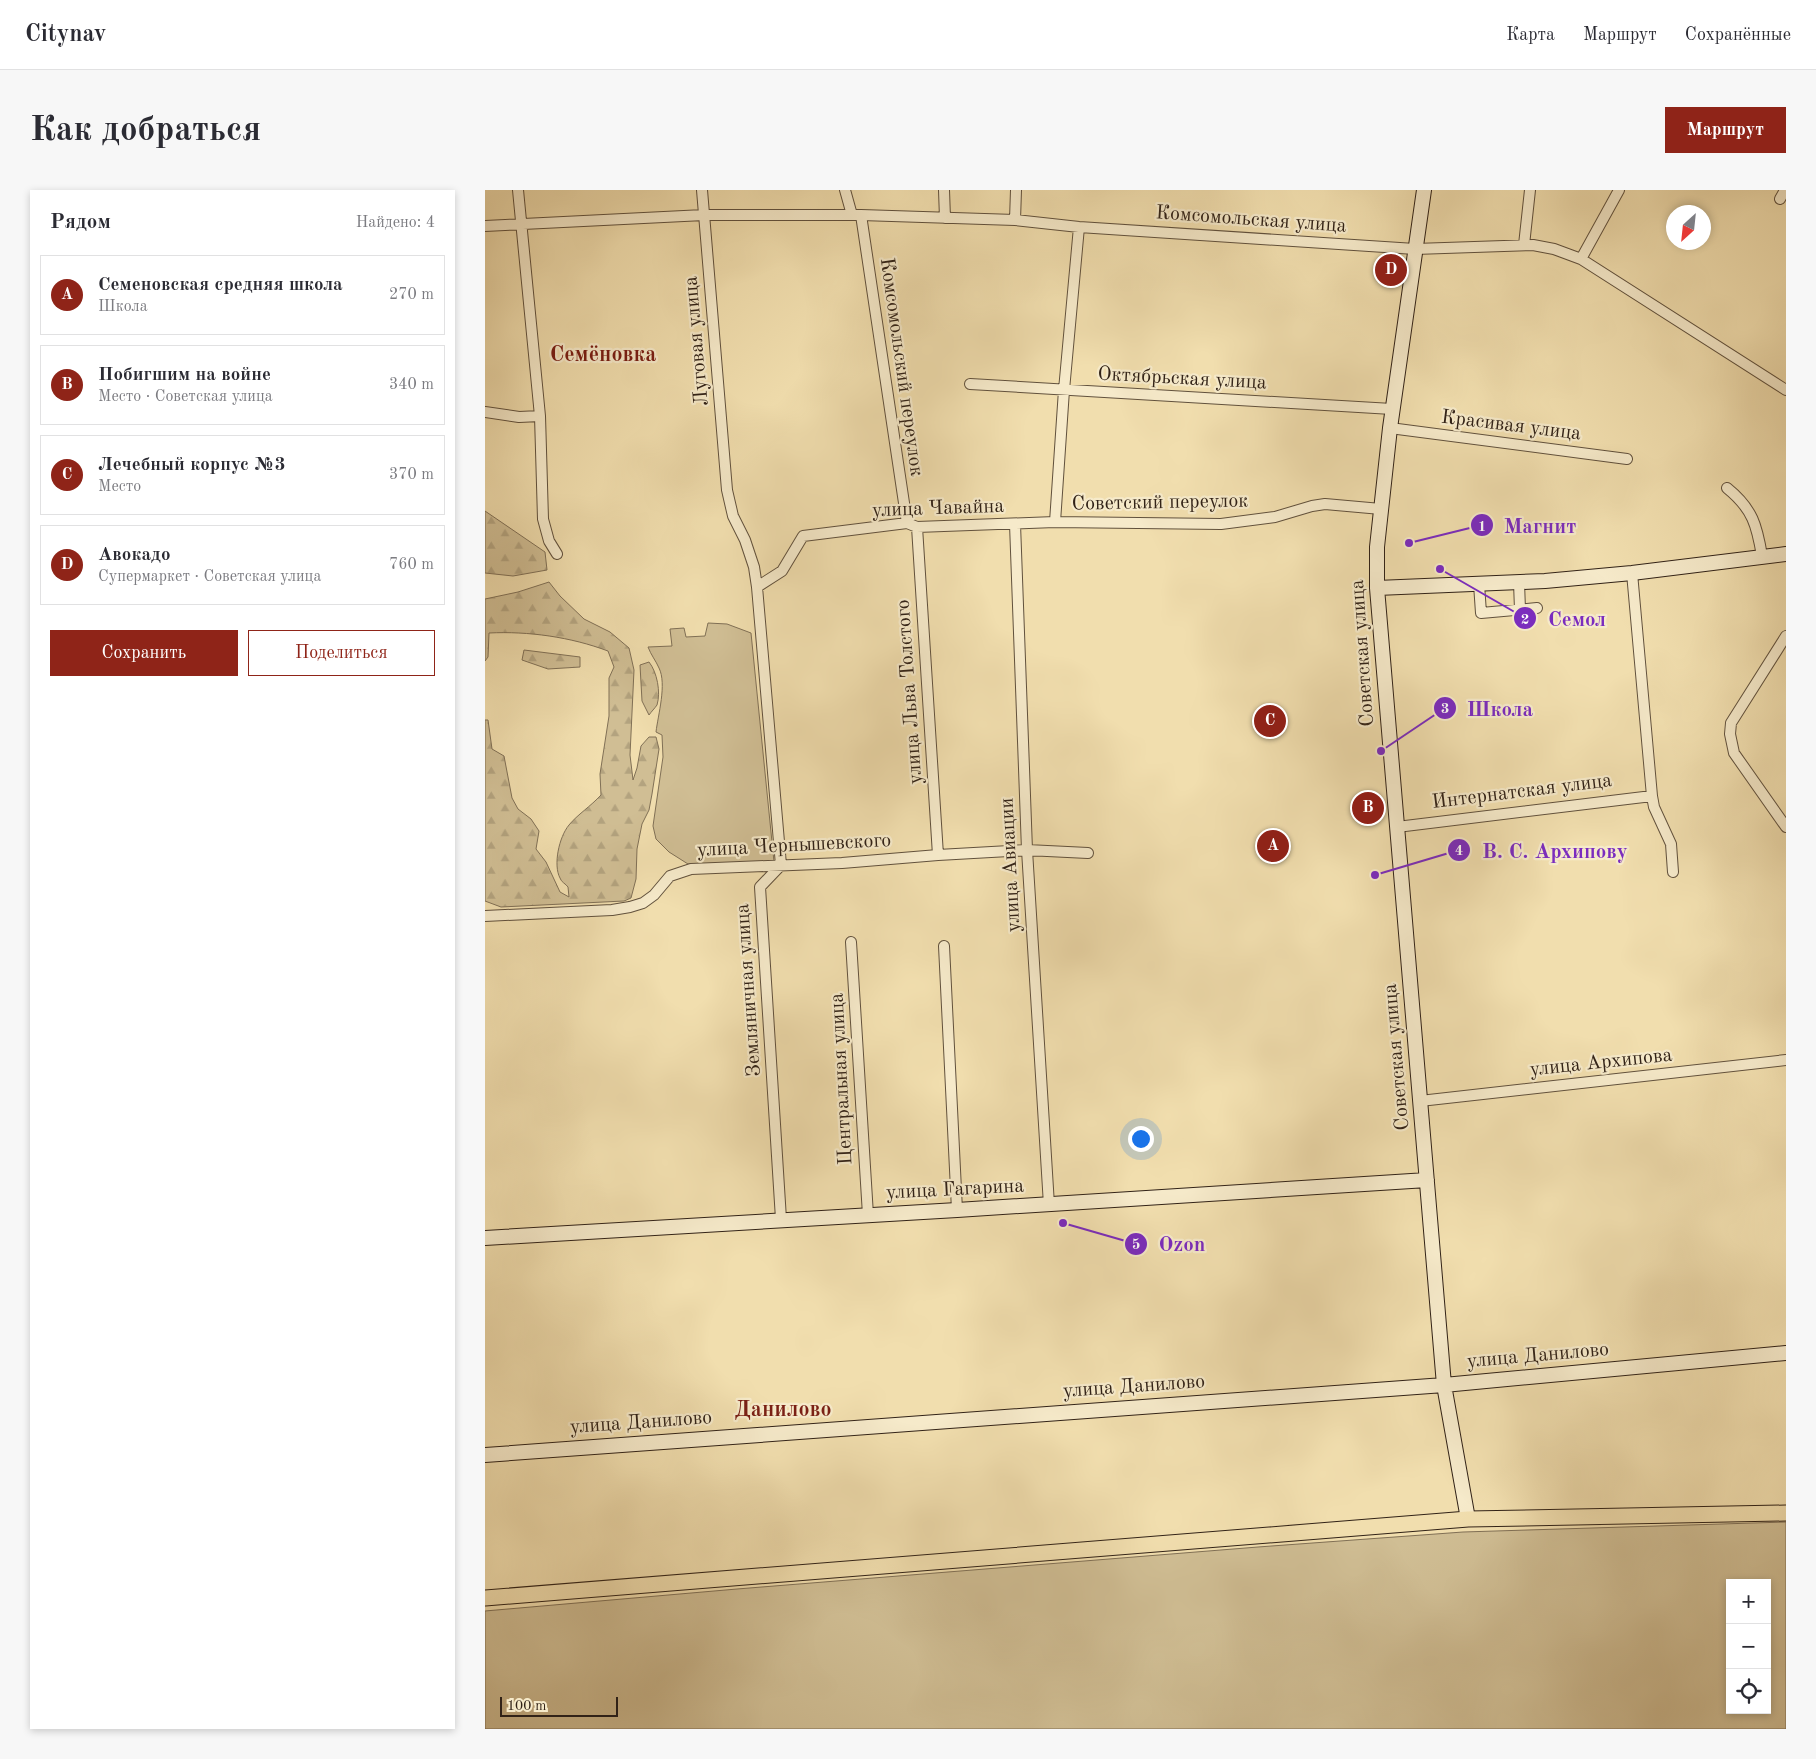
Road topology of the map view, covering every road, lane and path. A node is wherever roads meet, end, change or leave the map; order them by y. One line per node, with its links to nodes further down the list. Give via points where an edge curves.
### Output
1 (518, 190): 13 (street)
2 (702, 190): 9 (street, Луговая улица)
3 (845, 190): 10 (street, Комсомольский переулок)
4 (944, 190): 11 (street)
5 (1016, 190): 12 (street)
6 (1424, 190): 17 (street, Советская улица)
7 (1529, 190): 16 (street)
8 (1619, 190): 18 (street)
9 (704, 215): 10 (street, Комсомольская улица); 13 (street, Комсомольская улица); 38 (street, Луговая улица, via 727,490 733,516 754,567)
10 (857, 215): 11 (street, Комсомольская улица); 31 (street, Комсомольский переулок)
11 (945, 218): 12 (street, Комсомольская улица)
12 (1015, 220): 15 (street, Комсомольская улица)
13 (522, 223): 14 (street, Комсомольская улица); 24 (street)
14 (485, 226)
15 (1079, 226): 17 (street, Комсомольская улица); 20 (street, Советский переулок)
16 (1524, 245): 17 (street, Комсомольская улица); 18 (street, Комсомольская улица, via 1554,249)
17 (1415, 249): 22 (street, Советская улица)
18 (1581, 258): 21 (street, Комсомольская улица)
19 (970, 384): 20 (street, Октябрьская улица)
20 (1064, 390): 22 (street, Октябрьская улица); 29 (street, Советский переулок)
21 (1786, 390)
22 (1392, 409): 25 (street, Советская улица)
23 (485, 412): 24 (street, via 519,417)
24 (540, 416): 32 (street, via 543,519 549,541)
25 (1390, 428): 26 (street, Красивая улица); 28 (street, Советская улица)
26 (1627, 459)
27 (1727, 488): 34 (street, via 1749,511 1757,528)
28 (1381, 509): 29 (street, Советский переулок, via 1325,504 1275,517 1221,524); 39 (street, Советская улица)
29 (1055, 522): 30 (street, улица Чавайна)
30 (1015, 524): 31 (street, улица Чавайна); 46 (street, улица Авиации)
31 (912, 525): 38 (street, улица Чавайна, via 803,536 782,571); 48 (street, улица Льва Толстого)
32 (557, 554)
33 (1786, 554): 34 (street)
34 (1762, 556): 35 (street)
35 (1633, 573): 36 (street); 43 (street)
36 (1519, 582): 37 (street); 41 (street)
37 (1479, 584): 39 (street); 41 (street, via 1481,613)
38 (757, 587): 49 (street)
39 (1377, 588): 44 (street, Советская улица)
40 (1537, 608): 41 (street)
41 (1520, 610)
42 (1786, 636): 45 (street, via 1731,723 1729,734 1734,753)
43 (1652, 796): 44 (street, Интернатская улица); 50 (street, via 1671,844)
44 (1397, 827): 55 (street, Советская улица)
45 (1786, 827)
46 (1027, 850): 47 (street, улица Чернышевского); 48 (street, улица Чернышевского); 57 (street, улица Авиации)
47 (1088, 852)
48 (938, 855): 49 (street, улица Чернышевского)
49 (781, 865): 51 (street, улица Чернышевского, via 691,868 670,876 654,895 630,907); 60 (street, Земляничная улица, via 760,887)
50 (1673, 872)
51 (485, 916)
52 (851, 942): 59 (street, Центральная улица)
53 (944, 946): 58 (street)
54 (1786, 1060): 55 (street, улица Архипова)
55 (1420, 1101): 56 (street, Советская улица)
56 (1427, 1180): 57 (street, улица Гагарина); 63 (street, Советская улица)
57 (1049, 1204): 58 (street, улица Гагарина)
58 (957, 1210): 59 (street, улица Гагарина)
59 (868, 1214): 60 (street, улица Гагарина)
60 (781, 1219): 61 (street, улица Гагарина)
61 (485, 1238)
62 (1786, 1353): 63 (street, улица Данилово)
63 (1444, 1384): 64 (street, улица Данилово); 66 (street, Советская улица)
64 (485, 1454)
65 (1786, 1513): 66 (main road)
66 (1468, 1519): 67 (main road)
67 (485, 1598)

